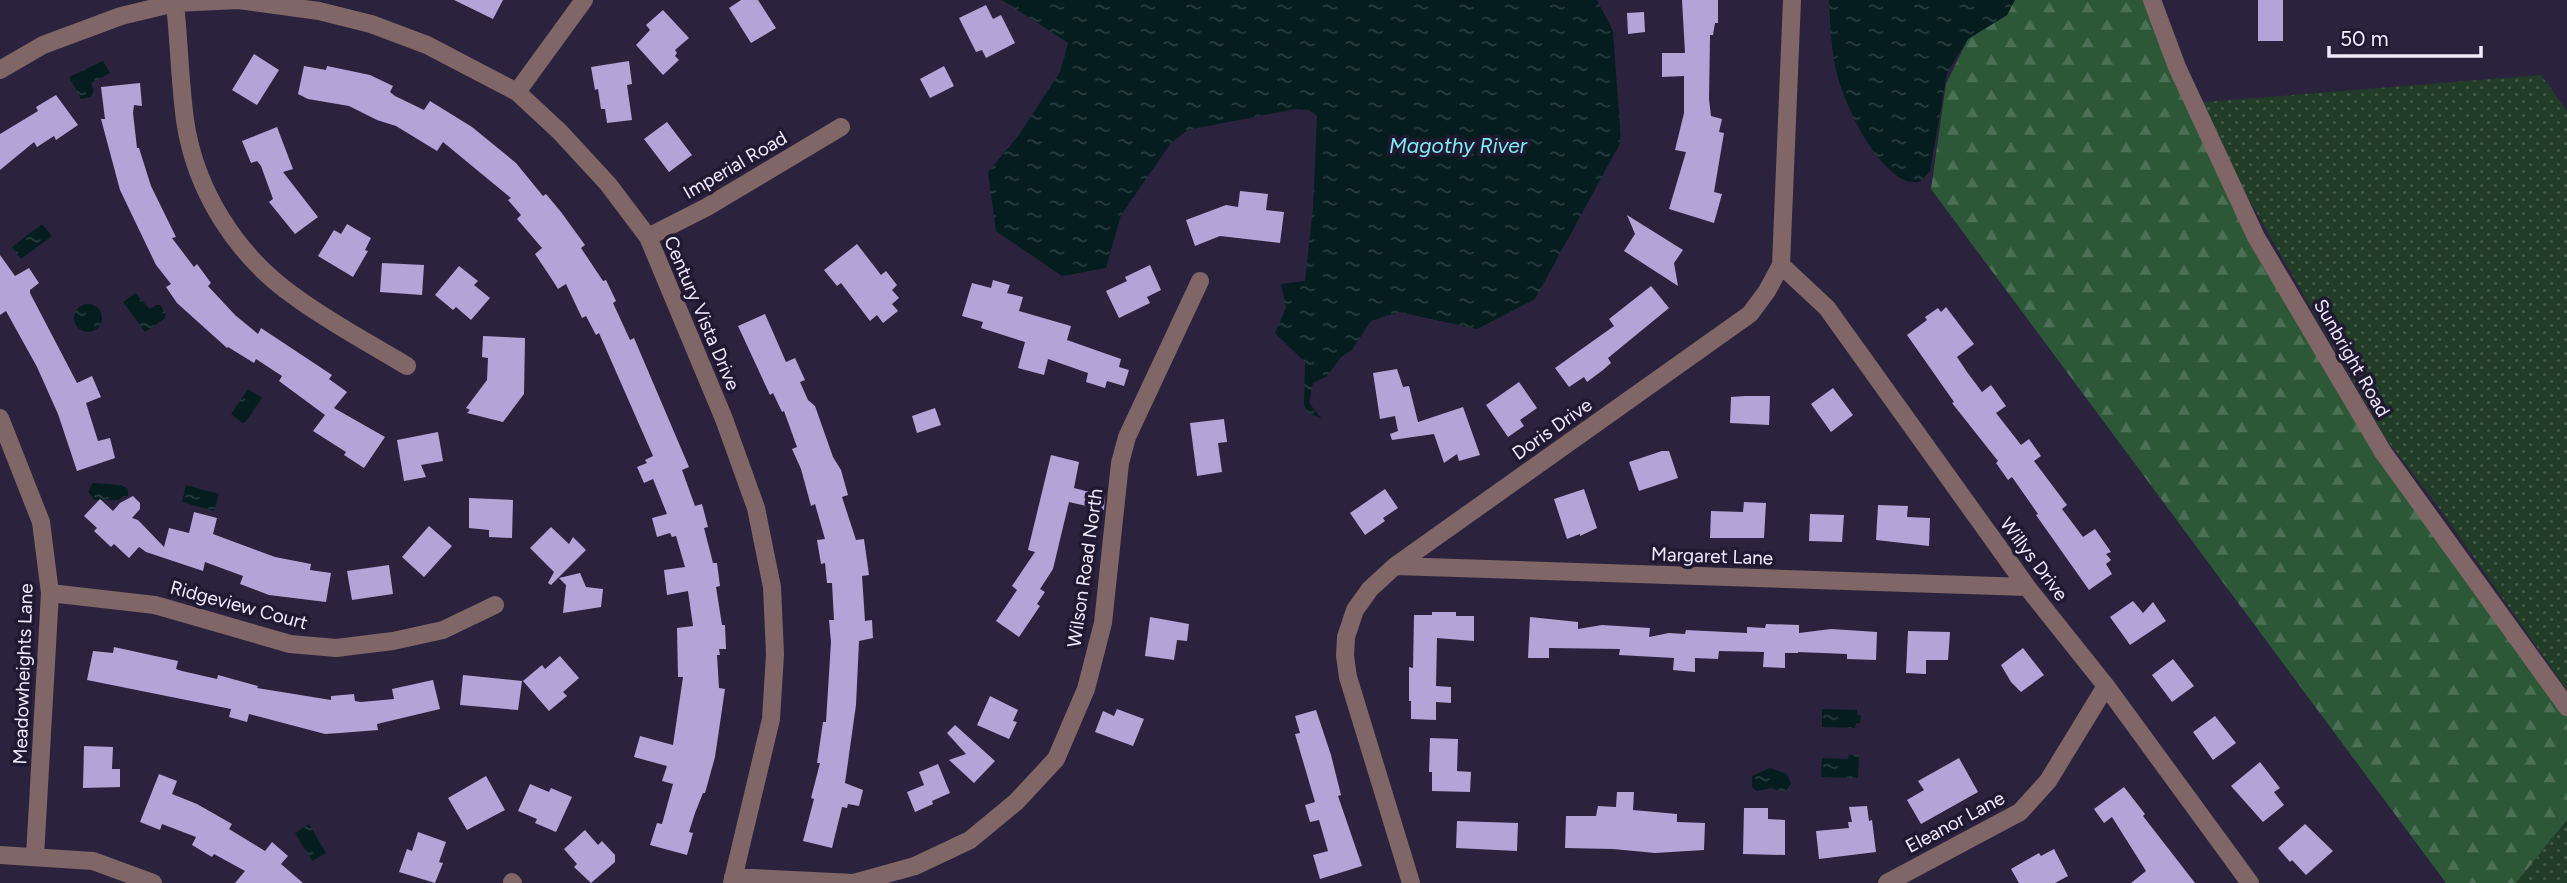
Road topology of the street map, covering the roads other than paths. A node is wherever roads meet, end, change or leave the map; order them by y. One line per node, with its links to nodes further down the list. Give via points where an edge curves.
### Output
1 (584, 0): 6 (street)
2 (1792, 0): 9 (street, Doris Drive)
3 (2152, 0): 18 (street, Sunbright Road, via 2177,67 2256,237 2383,452)
4 (175, 4): 5 (street, Century Vista Drive, via 121,16 43,45); 6 (street, Century Vista Drive, via 239,0 371,24 427,45); 11 (street, via 186,122 198,172 221,221 252,260 293,296)
5 (0, 70)
6 (517, 92): 8 (street, Century Vista Drive, via 608,184)
7 (841, 127): 8 (street, Imperial Road)
8 (648, 237): 21 (street, Century Vista Drive, via 756,508 772,587 775,654 771,719)
9 (1781, 265): 13 (street, Doris Drive, via 1750,314); 14 (street, Willys Drive, via 1828,309)
10 (1200, 281): 21 (street, Wilson Road North, via 1127,436 1119,463 1103,623 1086,689 1056,759 1016,802 970,840 915,866 854,883)
11 (407, 366)
12 (0, 418): 15 (street, Meadowheights Lane, via 41,522)
13 (1395, 566): 14 (street, Margaret Lane); 23 (street, Doris Drive, via 1355,610 1345,656)
14 (2027, 587): 17 (street, Willys Drive)
15 (50, 593): 16 (street, Ridgeview Court, via 155,605 290,644 336,648 443,630); 20 (street, Meadowheights Lane)
16 (495, 605)
17 (2106, 686): 25 (street, Eleanor Lane, via 2048,781 2020,812); 26 (street, Willys Drive)
18 (2567, 707)
19 (0, 855): 20 (street)
20 (35, 856): 22 (street, via 93,861)
21 (732, 880)
22 (153, 883)
23 (1411, 883): 24 (street)
24 (1419, 883)
25 (1887, 883)
26 (2250, 883)

